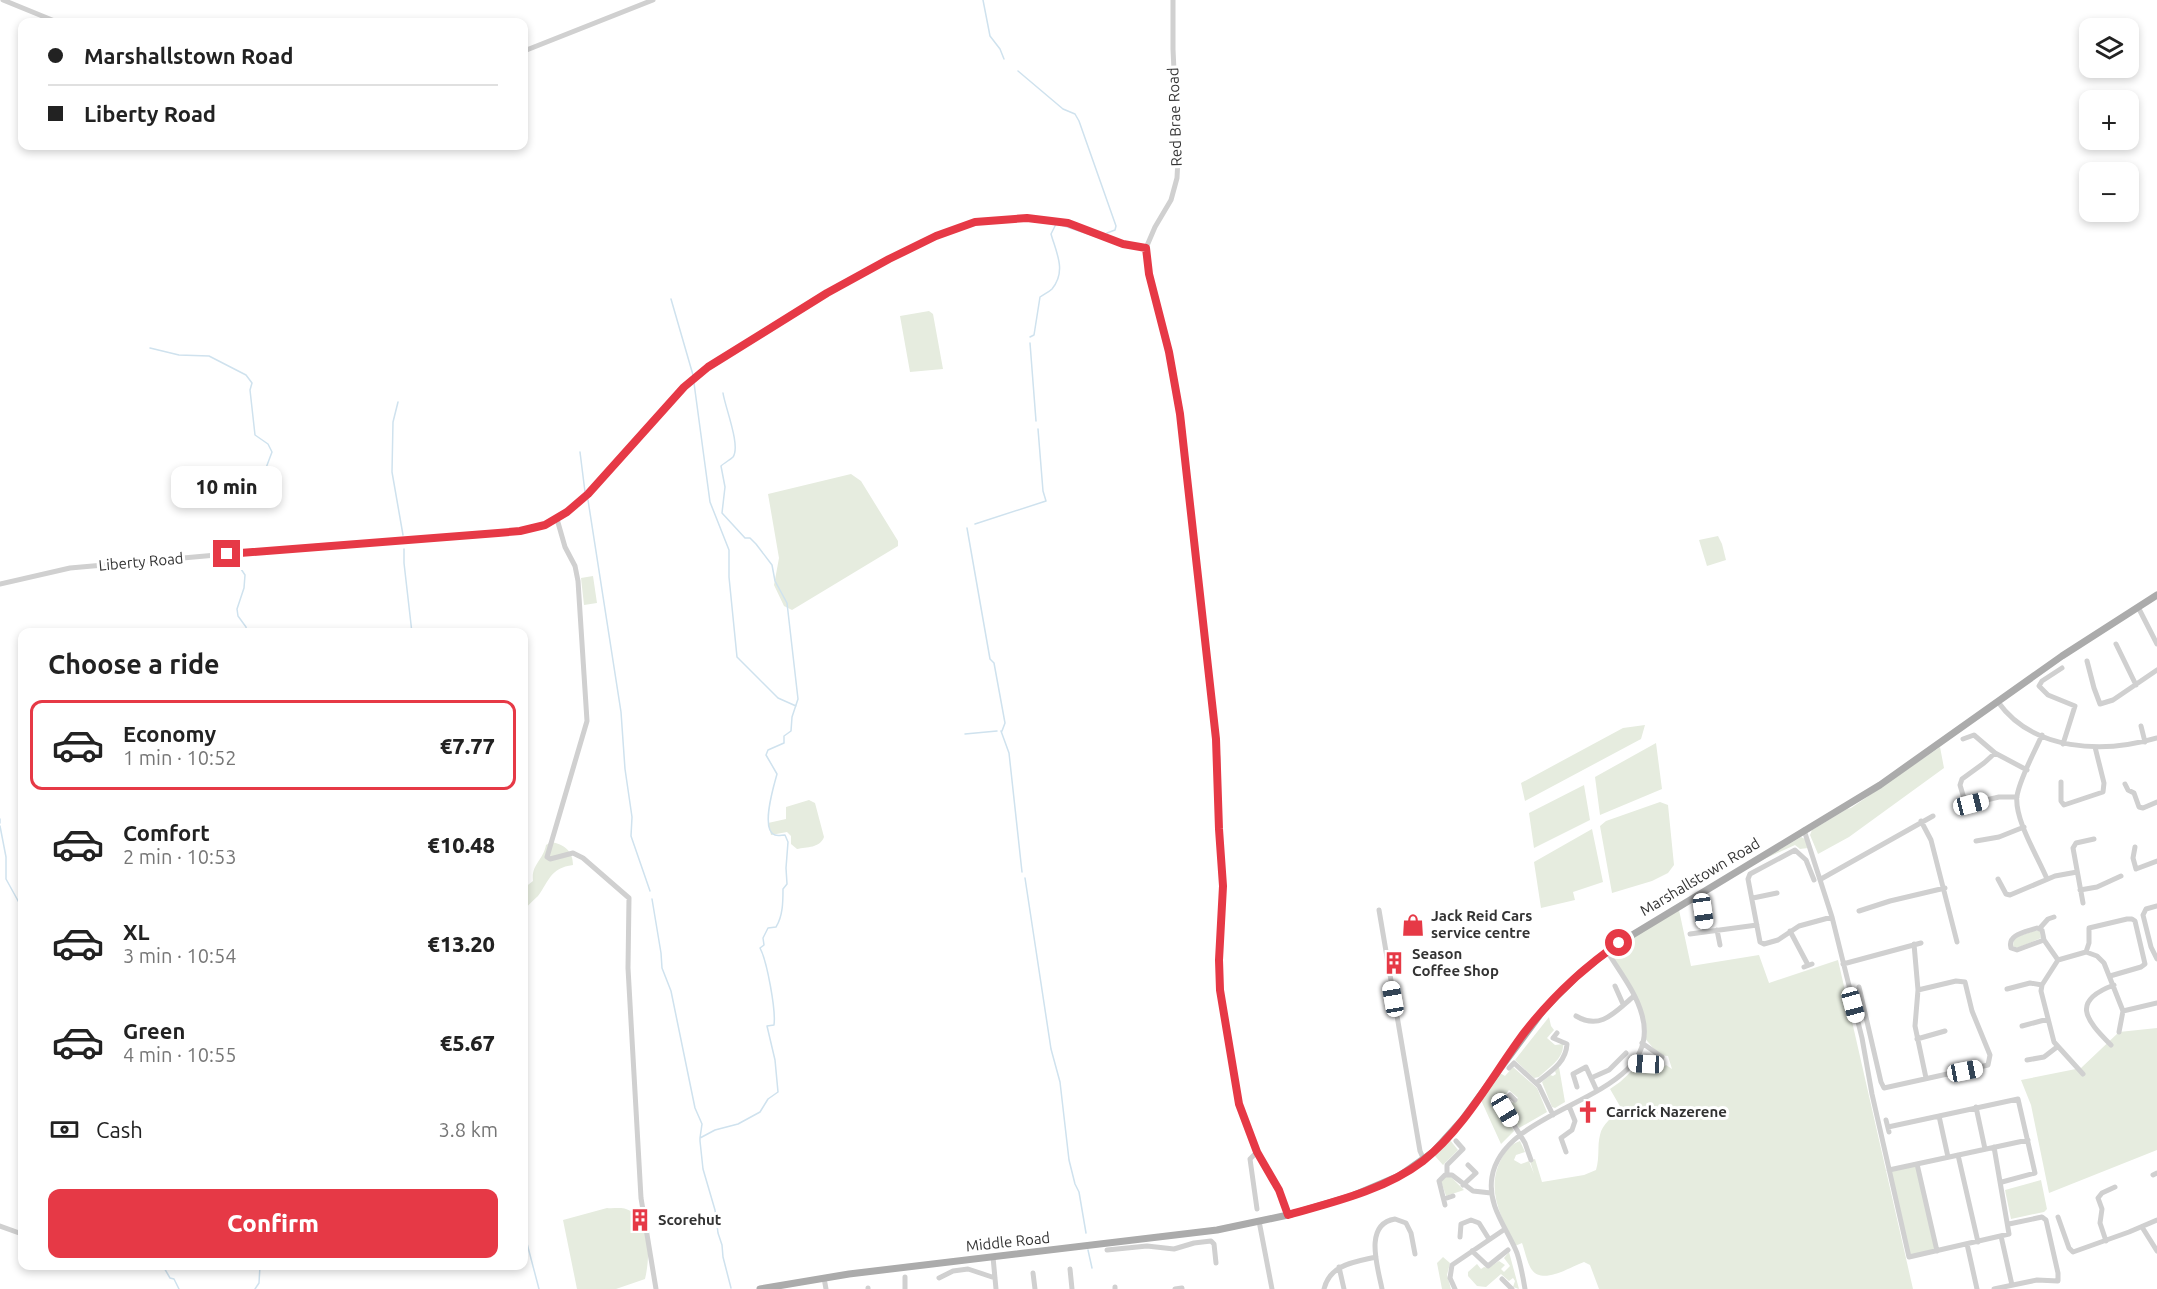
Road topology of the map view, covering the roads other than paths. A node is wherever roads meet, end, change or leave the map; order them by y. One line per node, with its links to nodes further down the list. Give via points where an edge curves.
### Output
1 (3, 0): 4 (street)
2 (653, 0): 5 (street)
3 (1173, 0): 6 (street, Red Brae Road, via 1177,178 1172,200)
4 (47, 18)
5 (528, 49)
6 (1146, 248): 7 (street, Liberty Road, via 1123,244 1068,223 1027,218 975,222 936,236 838,287 708,367 684,387 588,494); 113 (street, via 1180,414 1216,739 1223,886 1220,990 1239,1104)
7 (557, 519): 8 (street, Liberty Road, via 520,531 114,564 61,570); 168 (street, via 578,581 587,716 548,857 573,853 583,858 629,898 628,968 641,1198)
8 (0, 584)
9 (2157, 595): 10 (main road, Marshallstown Road)
10 (2138, 607): 12 (street); 17 (main road, Marshallstown Road)
11 (2116, 644): 16 (street)
12 (2157, 644)
13 (2086, 661): 16 (street, via 2099,704)
14 (2062, 668): 23 (street, via 2039,687 2053,698 2078,706)
15 (2157, 670): 16 (street)
16 (2136, 685)
17 (1998, 702): 19 (street, via 2014,720); 34 (main road, Marshallstown Road, via 1880,785)
18 (2141, 726): 22 (street)
19 (2042, 735): 23 (street); 26 (street)
20 (2157, 738): 22 (street)
21 (1963, 739): 25 (street, via 1974,735)
22 (2145, 742): 24 (street)
23 (2063, 744): 24 (street)
24 (2096, 747): 27 (street, via 2103,792 2064,805)
25 (1995, 753): 26 (street); 29 (street, via 1962,779 1965,801 1969,804)
26 (2027, 770): 29 (street)
27 (2061, 782)
28 (2125, 784): 30 (street, via 2139,807)
29 (2017, 797): 33 (street)
30 (2157, 802)
31 (1934, 816): 32 (street)
32 (1922, 821): 41 (street); 45 (street)
33 (2024, 827): 36 (street); 43 (street)
34 (1804, 830): 41 (street); 65 (main road, Marshallstown Road)
35 (2094, 839): 39 (street, via 2074,846)
36 (1976, 842)
37 (2135, 847): 38 (street, via 2135,868)
38 (2157, 861)
39 (2077, 872): 43 (street); 46 (street)
40 (2121, 876): 46 (street)
41 (1821, 879): 54 (street)
42 (1998, 879): 43 (street, via 2009,895)
43 (2048, 879)
44 (1814, 880): 48 (street, via 1807,861 1794,850 1749,874)
45 (1945, 888): 53 (street); 63 (street)
46 (2080, 890): 50 (street)
47 (1777, 892): 48 (street)
48 (1753, 898): 56 (street)
49 (1706, 903): 60 (street, via 1702,907)
50 (2083, 903)
51 (2157, 906): 67 (street, via 2146,909 2143,915)
52 (1379, 910): 117 (street)
53 (1858, 911)
54 (1832, 917): 59 (street); 69 (street)
55 (2054, 917): 57 (street)
56 (1756, 925): 58 (street); 59 (street, via 1763,944)
57 (2040, 928): 62 (street); 62 (street, via 2013,936 2009,944 2017,950)
58 (1718, 930): 60 (street); 64 (street)
59 (1790, 931): 70 (street)
60 (1706, 932): 61 (street)
61 (1690, 934)
62 (2044, 940): 68 (street)
63 (1957, 942)
64 (1720, 945)
65 (1607, 951): 78 (street); 117 (main road, Marshallstown Road, via 1545,1008 1462,1120)
66 (2086, 952): 68 (street); 71 (street, via 2104,963); 71 (street, via 2089,928 2132,919 2145,964)
67 (2157, 959)
68 (2058, 960): 72 (street)
69 (1843, 964): 76 (street, via 1918,943); 121 (street)
70 (1808, 965)
71 (2110, 976): 73 (street)
72 (2042, 985): 77 (street, via 2030,983 2010,988); 83 (street)
73 (2114, 985): 81 (street); 90 (street, via 2097,991 2087,1000 2086,1007 2094,1027)
74 (1859, 987): 98 (street, via 1883,1087)
75 (1619, 989): 80 (street)
76 (1918, 990): 88 (street, via 1914,1024); 98 (street, via 1965,982 1990,1058 1984,1067)
77 (2014, 995)
78 (1634, 996): 80 (street); 89 (street, via 1642,1016)
79 (2157, 1003): 81 (street)
80 (1623, 1004): 82 (street, via 1599,1022)
81 (2123, 1011): 86 (street)
82 (1576, 1016)
83 (2048, 1019): 84 (street); 91 (street)
84 (2021, 1025)
85 (1945, 1031): 88 (street)
86 (2119, 1032)
87 (1557, 1033): 99 (street, via 1552,1038 1567,1044 1565,1056)
88 (1917, 1039): 98 (street)
89 (1642, 1043): 94 (street); 94 (street, via 1662,1058 1656,1064)
90 (2110, 1045)
91 (2057, 1047): 93 (street, via 2049,1055 2028,1060); 96 (street)
92 (1626, 1053): 97 (street, via 1609,1070)
93 (2028, 1053)
94 (1631, 1064): 101 (street)
95 (1509, 1068): 99 (street, via 1514,1063)
96 (2082, 1074)
97 (1591, 1078): 100 (street, via 1586,1067 1581,1069 1573,1076); 101 (street)
98 (1926, 1078)
99 (1536, 1083): 105 (street)
100 (1577, 1087)
101 (1597, 1091): 103 (street)
102 (1515, 1100): 108 (street, via 1510,1095 1503,1107)
103 (1569, 1106): 105 (street); 114 (street, via 1575,1121 1572,1130 1561,1138)
104 (1976, 1107): 106 (street); 109 (street, via 2018,1099); 112 (street)
105 (1553, 1115): 108 (street)
106 (1939, 1116): 107 (street); 116 (street)
107 (1888, 1126)
108 (1519, 1134): 118 (street); 126 (street, via 1496,1163)
109 (2028, 1140): 111 (street); 123 (street, via 2035,1173)
110 (1456, 1141): 122 (street, via 1463,1149 1447,1165)
111 (1994, 1147): 112 (street); 123 (street)
112 (1985, 1149): 115 (street)
113 (1257, 1152): 128 (street, via 1250,1159); 129 (street)
114 (1566, 1152)
115 (1958, 1155): 116 (street); 143 (street)
116 (1948, 1157): 119 (street)
117 (1424, 1160): 129 (main road, Marshallstown Road, via 1383,1184)
118 (1531, 1160)
119 (1917, 1164): 121 (street); 149 (street)
120 (1468, 1165): 124 (street, via 1476,1173)
121 (1889, 1170): 149 (street, via 1909,1257)
122 (1447, 1174): 124 (street); 127 (street, via 1439,1181 1444,1202)
123 (2002, 1182): 133 (street)
124 (1463, 1185): 126 (street, via 1473,1191)
125 (2115, 1187): 142 (street, via 2098,1198)
126 (1491, 1193): 136 (street)
127 (1453, 1196)
128 (1257, 1209)
129 (1288, 1215): 132 (main road, Marshallstown Road)
130 (2058, 1217): 142 (street, via 2071,1251)
131 (2157, 1220): 135 (street)
132 (1259, 1221): 138 (main road, Middle Road); 175 (street)
133 (2009, 1224): 139 (street, via 2009,1234); 166 (street, via 2042,1217 2046,1220 2058,1273 2058,1281)
134 (0, 1226): 137 (street)
135 (2142, 1227): 142 (street); 150 (street)
136 (1505, 1229): 141 (street); 180 (street, via 1518,1255)
137 (18, 1233)
138 (1172, 1236): 145 (street); 152 (main road, Middle Road)
139 (2001, 1236): 143 (street); 166 (street)
140 (1460, 1237): 141 (street, via 1460,1225 1468,1220 1482,1226)
141 (1489, 1239): 148 (street)
142 (2106, 1241)
143 (1978, 1242): 144 (street)
144 (1967, 1244): 149 (street); 181 (street)
145 (1174, 1249): 146 (street, via 1147,1246); 155 (street, via 1212,1241)
146 (1107, 1250)
147 (1508, 1250): 154 (street)
148 (1472, 1251): 154 (street, via 1487,1266); 179 (street, via 1450,1267)
149 (1937, 1251)
150 (2157, 1251)
151 (1415, 1254): 153 (street, via 1409,1226 1395,1219 1384,1222 1378,1232)
152 (993, 1257): 161 (main road, Middle Road); 163 (street)
153 (1376, 1257): 157 (street); 178 (street)
154 (1500, 1257): 156 (street)
155 (1216, 1263)
156 (1506, 1264)
157 (1339, 1267): 176 (street, via 1329,1276); 177 (street)
158 (1070, 1269): 174 (street)
159 (1033, 1273): 173 (street)
160 (905, 1277): 171 (street)
161 (824, 1278): 169 (main road, Middle Road); 170 (street)
162 (939, 1278): 163 (street, via 968,1269)
163 (995, 1278): 172 (street)
164 (1502, 1279): 167 (street)
165 (1514, 1280): 167 (street)
166 (2012, 1285): 182 (street)
167 (1510, 1287)
168 (656, 1289)
169 (760, 1289)
170 (826, 1289)
171 (905, 1289)
172 (996, 1289)
173 (1035, 1289)
174 (1072, 1289)
175 (1272, 1289)
176 (1324, 1289)
177 (1344, 1289)
178 (1382, 1289)
179 (1455, 1289)
180 (1525, 1289)
181 (1977, 1289)
182 (1994, 1289)

